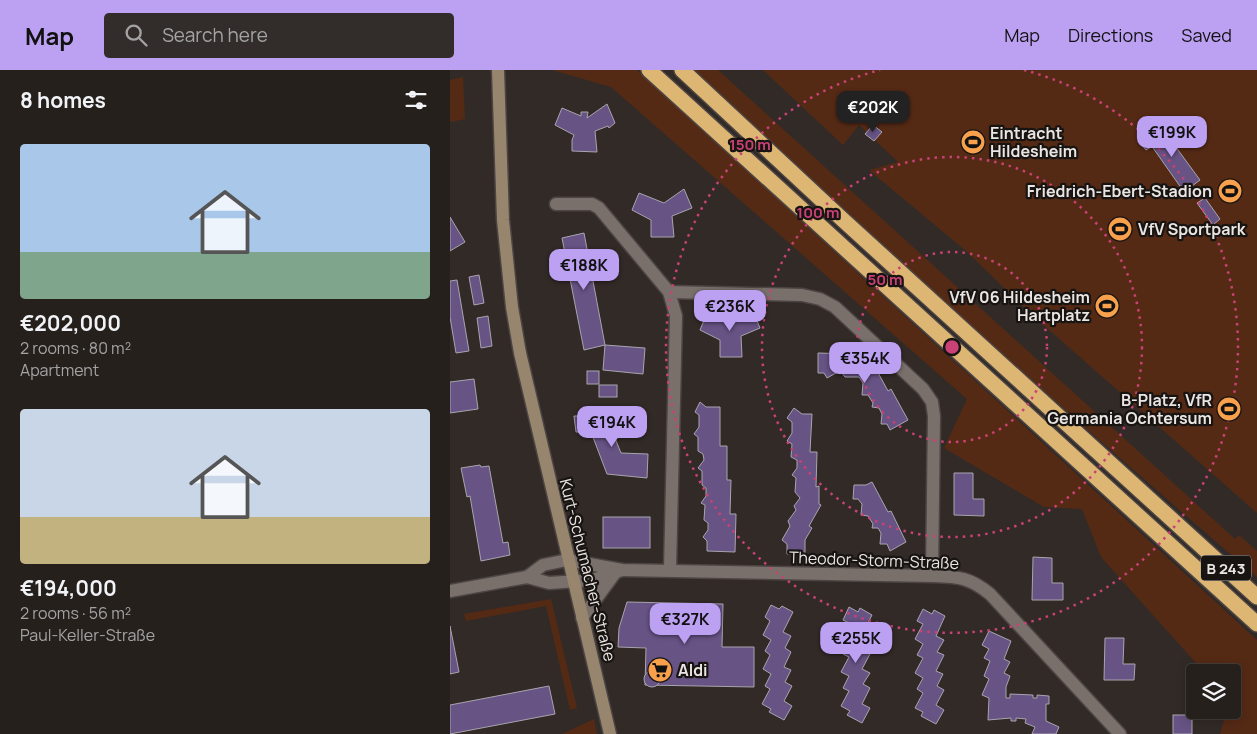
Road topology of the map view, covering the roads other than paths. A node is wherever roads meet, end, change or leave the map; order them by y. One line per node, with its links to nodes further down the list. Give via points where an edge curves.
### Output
1 (498, 70): 5 (main road, Kurt-Schumacher-Straße)
2 (503, 70): 5 (main road, Kurt-Schumacher-Straße)
3 (649, 70): 17 (highway, B 243)
4 (682, 70): 15 (highway, B 243)
5 (499, 87): 8 (main road, Kurt-Schumacher-Straße, via 502,204 512,307)
6 (556, 204): 7 (street, via 592,204 599,208)
7 (668, 292): 9 (street, via 676,316); 11 (street, via 802,295 820,299 835,307 923,389 932,402 934,416)
8 (567, 560): 10 (street, Theodor-Storm-Straße); 12 (street, via 543,565); 13 (main road, Kurt-Schumacher-Straße)
9 (670, 569): 10 (street, Theodor-Storm-Straße); 11 (street, Theodor-Storm-Straße)
10 (618, 572): 13 (street, Theodor-Storm-Straße, via 593,580); 16 (street)
11 (932, 576): 19 (street, Theodor-Storm-Straße, via 975,582 990,594)
12 (527, 577): 13 (street, Theodor-Storm-Straße, via 549,583); 14 (street)
13 (573, 581): 16 (main road, Kurt-Schumacher-Straße)
14 (450, 591)
15 (1257, 597)
16 (582, 618): 18 (main road, Kurt-Schumacher-Straße)
17 (1257, 624)
18 (610, 734)
19 (1120, 734)

